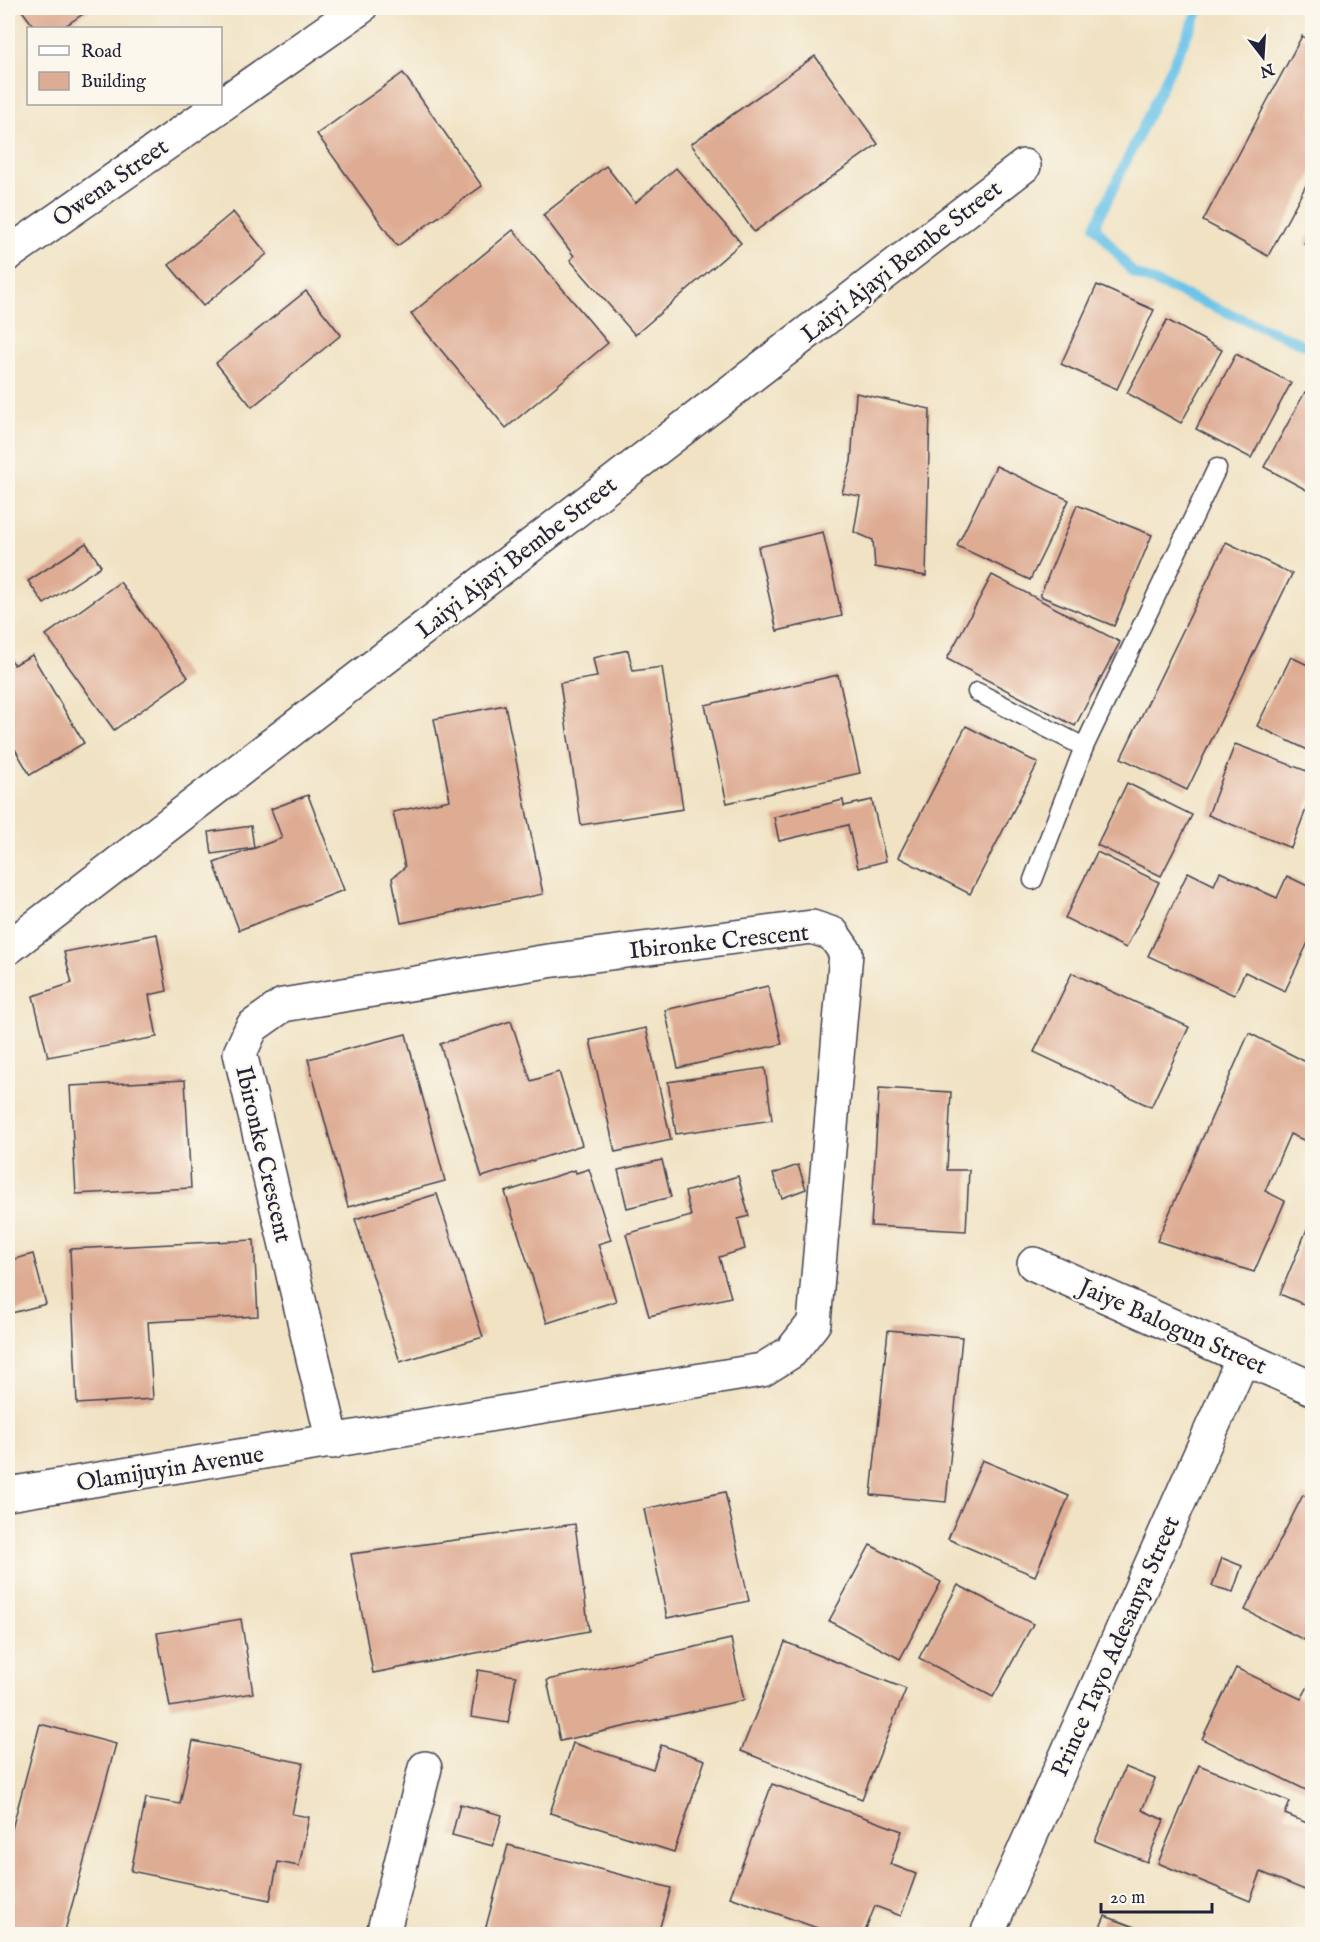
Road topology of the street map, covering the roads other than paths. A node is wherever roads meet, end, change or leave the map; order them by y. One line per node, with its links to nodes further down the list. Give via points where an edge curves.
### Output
1 (360, 8): 2 (street, Owena Street)
2 (222, 104)
3 (221, 105): 5 (street, Owena Street)
4 (1024, 166): 10 (street, Laiyi Ajayi Bembe Street)
5 (8, 254)
6 (1217, 468): 8 (lane)
7 (977, 692): 8 (lane)
8 (1084, 747): 9 (lane)
9 (1033, 880)
10 (8, 948)
11 (1034, 1264): 12 (street, Jaiye Balogun Street)
12 (1243, 1359): 13 (street, Jaiye Balogun Street); 18 (street, Prince Tayo Adesanya Street)
13 (1312, 1388)
14 (333, 1442): 14 (street, Ibironke Crescent, via 762,1370 791,1352 814,1323 846,953 832,934 812,927 548,961 283,1005 252,1027 240,1053); 15 (street, Olamijuyin Avenue)
15 (8, 1494)
16 (425, 1768): 17 (street)
17 (383, 1935)
18 (987, 1935)

